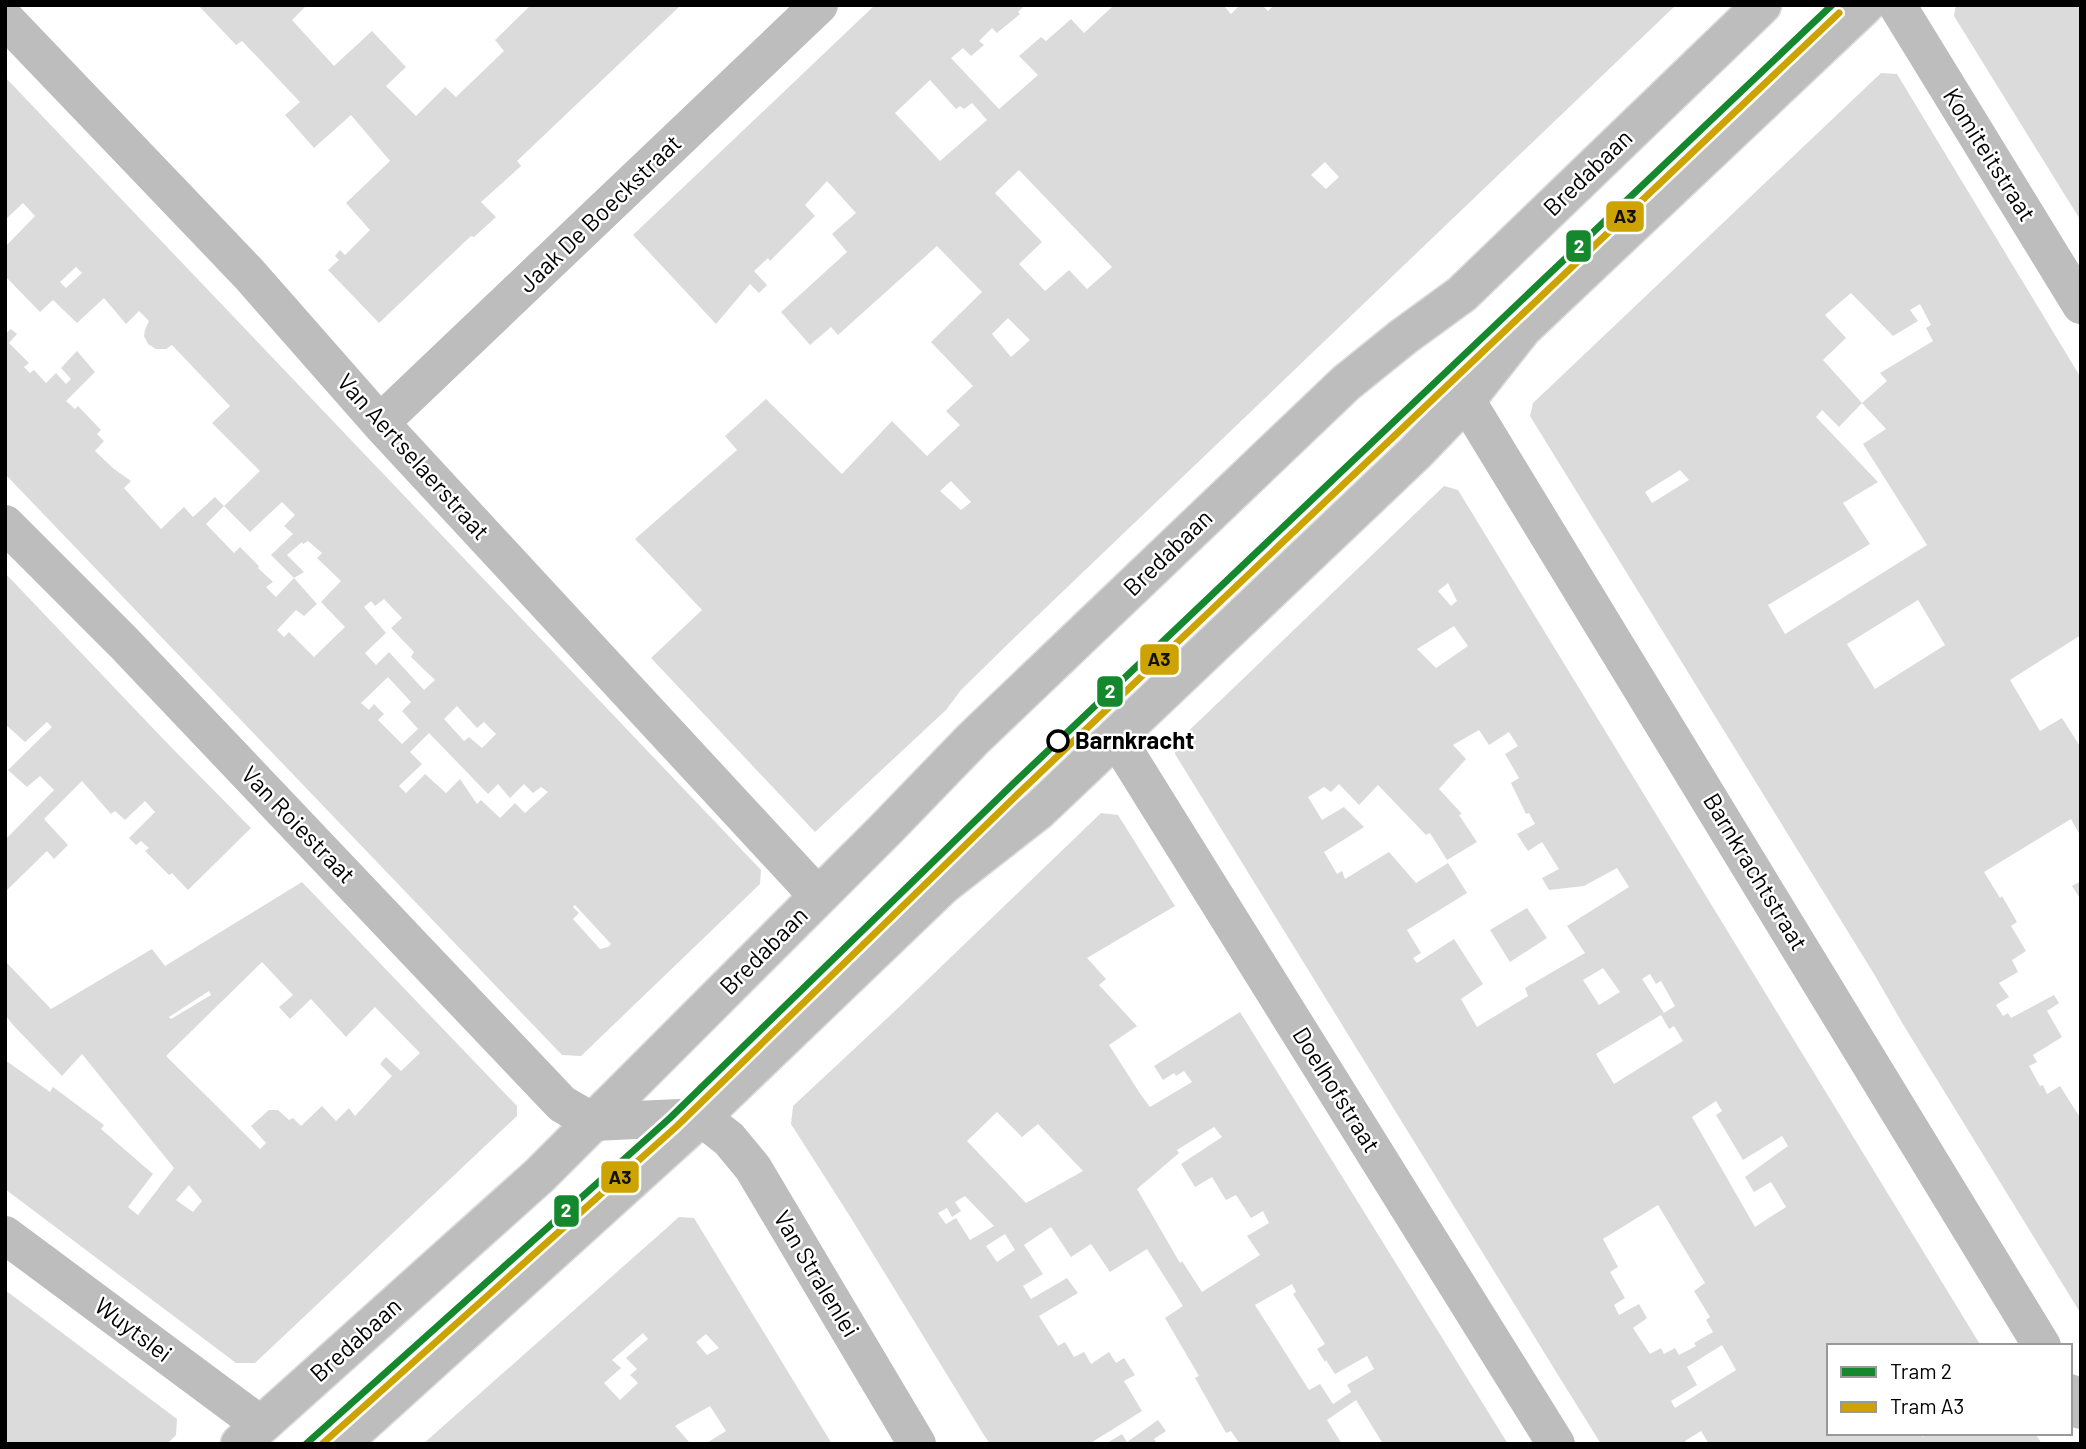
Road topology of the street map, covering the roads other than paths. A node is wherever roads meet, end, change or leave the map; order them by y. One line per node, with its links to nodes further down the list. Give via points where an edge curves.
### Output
1 (819, 5): 8 (street, Jaak De Boeckstraat)
2 (1762, 5): 11 (street, Bredabaan, via 1462,294 1346,383 973,739)
3 (1865, 5): 7 (street, via 1523,328)
4 (1897, 5): 6 (street, Komiteitstraat)
5 (5, 19): 8 (street, Van Aertselaerstraat, via 249,274)
6 (2081, 305)
7 (1466, 400): 10 (street); 15 (street, Barnkrachtstraat)
8 (380, 423): 11 (street, Van Aertselaerstraat)
9 (5, 524): 13 (street, Van Roiestraat, via 134,653 562,1104)
10 (1116, 737): 12 (street, via 1039,810 943,885); 19 (street, Doelhofstraat)
11 (818, 896): 13 (street, Bredabaan)
12 (701, 1117): 13 (street); 17 (street); 18 (street, Van Stralenlei, via 729,1139 752,1168)
13 (593, 1122): 16 (street, Bredabaan)
14 (5, 1235): 16 (street, Wuytslei)
15 (2041, 1344)
16 (251, 1434)
17 (341, 1444)
18 (917, 1444)
19 (1556, 1444)

